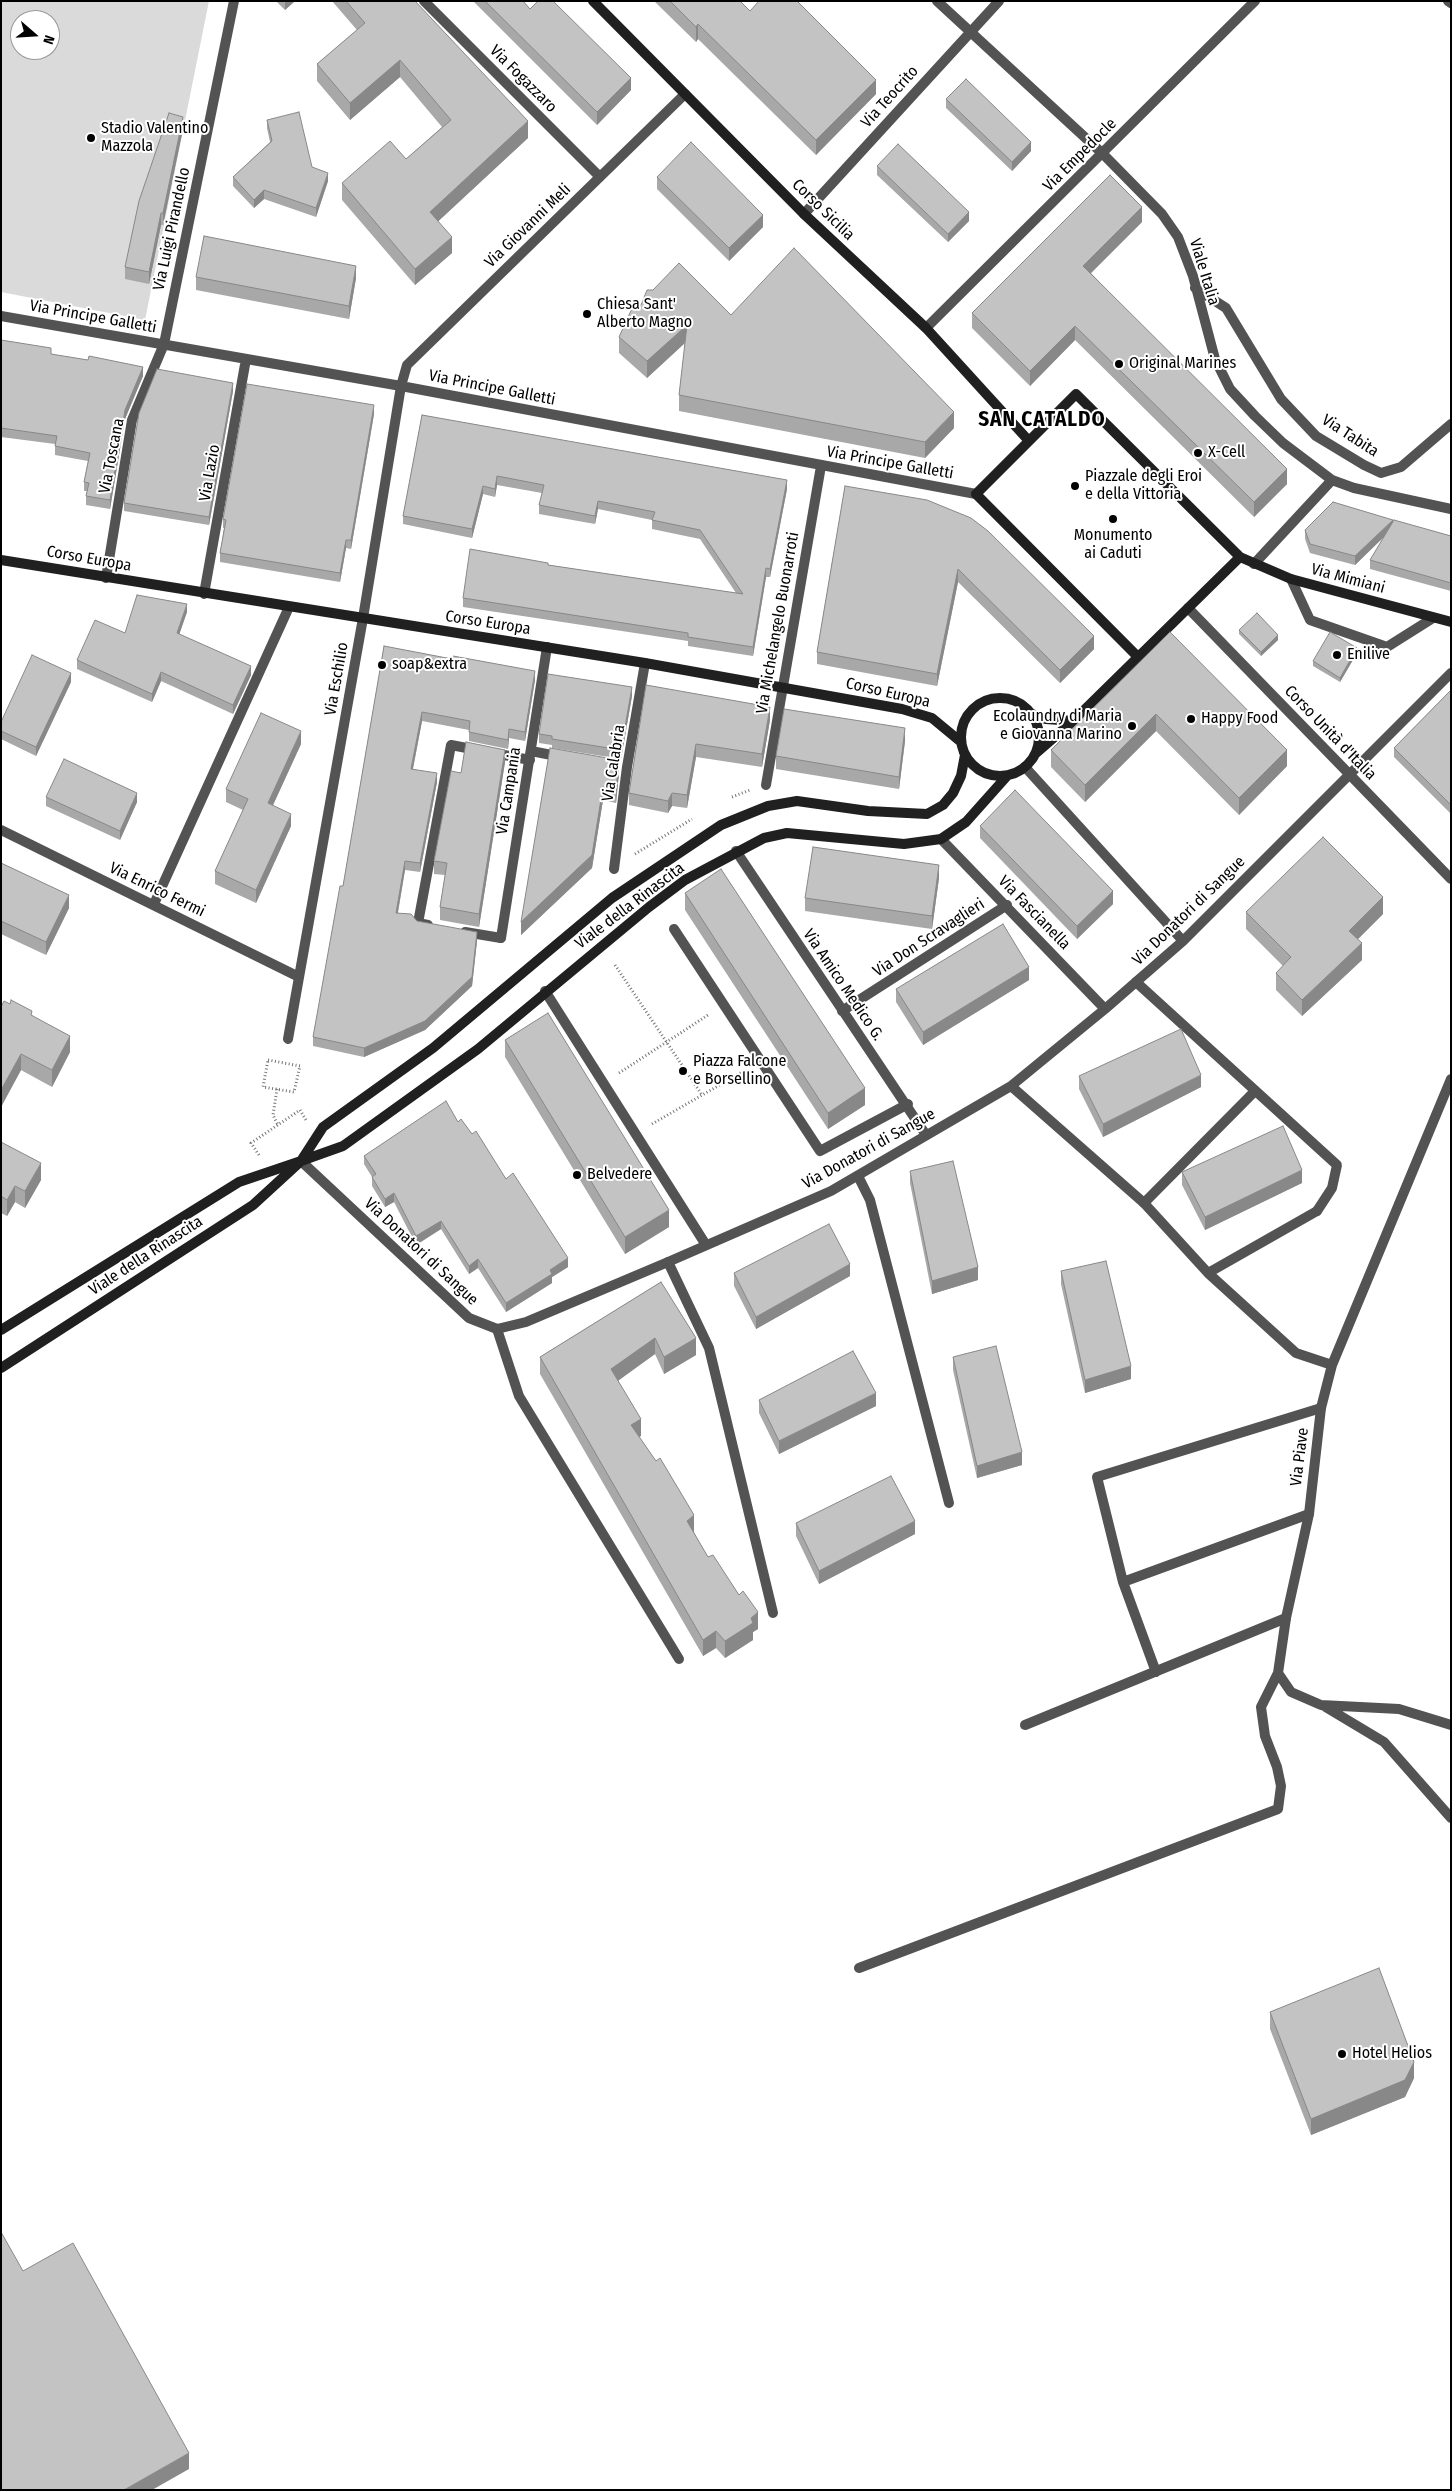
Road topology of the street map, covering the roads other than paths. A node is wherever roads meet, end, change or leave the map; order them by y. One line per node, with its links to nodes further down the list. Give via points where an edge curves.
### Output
1 (234, 1): 15 (street, Via Luigi Pirandello)
2 (424, 1): 10 (street, Via Fogazzaro)
3 (593, 1): 8 (street, Corso Sicilia)
4 (937, 1): 7 (street, Viale Italia)
5 (999, 1): 7 (street, Via Teocrito)
6 (1255, 1): 9 (street, Via Empedocle)
7 (969, 32): 9 (street, Viale Italia); 11 (street, Via Teocrito)
8 (685, 94): 10 (street, Via Giovanni Meli); 11 (street, Corso Sicilia)
9 (1103, 154): 12 (street, Viale Italia, via 1162,214 1178,237); 14 (street, Via Empedocle)
10 (600, 177): 17 (street, Via Giovanni Meli, via 407,365)
11 (804, 214): 14 (street, Corso Sicilia)
12 (1195, 288): 18 (street, Via Tabita, via 1226,308 1281,399 1316,436 1364,465 1381,473 1401,467); 21 (street, Viale Italia, via 1214,359 1230,388 1283,443)
13 (1, 316): 15 (street, Via Principe Galletti)
14 (926, 328): 19 (street, Corso Sicilia)
15 (164, 344): 16 (street, Via Principe Galletti); 27 (street, Via Toscana, via 132,420)
16 (246, 359): 17 (street, Via Principe Galletti); 29 (street, Via Lazio)
17 (401, 386): 20 (street, Via Principe Galletti); 32 (street, Via Eschilio)
18 (1451, 424)
19 (1029, 441): 22 (street); 24 (street, Via Mimiani, via 1076,394)
20 (821, 466): 22 (street, Via Principe Galletti); 39 (street, Via Michelangelo Buonarroti)
21 (1332, 480): 23 (street, Viale Italia, via 1354,488); 26 (street)
22 (976, 494): 36 (street)
23 (1451, 509)
24 (1240, 557): 26 (street, Via Mimiani); 31 (street)
25 (1, 560): 27 (street, Corso Europa)
26 (1254, 564): 28 (street, Via Mimiani)
27 (106, 578): 29 (street, Corso Europa)
28 (1291, 579): 33 (street, Via Mimiani); 33 (street, via 1310,620 1387,647)
29 (204, 594): 30 (street, Corso Europa)
30 (289, 607): 32 (street, Corso Europa); 56 (street)
31 (1188, 608): 36 (street); 48 (street, Corso Unità d'Italia)
32 (363, 618): 35 (street, Corso Europa); 62 (street, Via Eschilio)
33 (1433, 618): 34 (street, Via Mimiani)
34 (1451, 622)
35 (547, 648): 37 (street, Corso Europa); 45 (street, Via Campania)
36 (1138, 657): 41 (street)
37 (645, 663): 39 (street, Corso Europa); 54 (street, Via Calabria, via 623,767)
38 (1451, 673): 48 (street, Via Donatori di Sangue)
39 (782, 687): 42 (street, Corso Europa, via 902,708 945,727); 50 (street, Via Michelangelo Buonarroti)
40 (1032, 714): 41 (street); 42 (street, via 1011,700 986,700 966,717 961,729); 43 (street, via 1039,740)
41 (1073, 721): 43 (street)
42 (961, 742): 44 (street)
43 (1035, 754): 47 (street)
44 (964, 755): 49 (street, via 982,773); 73 (street, Viale della Rinascita, via 961,776 953,793 928,814 868,811 797,801 768,806 721,825 612,898 433,1048 323,1128)
45 (530, 756): 46 (street); 58 (street, via 451,745 418,923); 60 (street, Via Campania, via 501,938)
46 (570, 758)
47 (1025, 767): 49 (street); 61 (street)
48 (1348, 775): 55 (street, Corso Unità d'Italia); 61 (street, Via Donatori di Sangue)
49 (1008, 776): 52 (street, Viale della Rinascita, via 966,822)
50 (766, 785)
51 (1, 830): 56 (street, Via Enrico Fermi)
52 (941, 838): 53 (street, Viale della Rinascita, via 904,844 788,833 764,838); 57 (street, Via Fascianella)
53 (736, 851): 64 (street, Viale della Rinascita, via 671,890); 66 (street, Via Amico Medico G.)
54 (614, 869)
55 (1451, 879)
56 (154, 904): 62 (street, Via Enrico Fermi)
57 (1007, 906): 65 (street, Via Fascianella); 66 (street, Via Don Scravaglieri)
58 (437, 926)
59 (674, 928): 71 (street, via 820,1151)
60 (455, 930)
61 (1183, 941): 63 (street, Via Donatori di Sangue)
62 (299, 977): 67 (street, Via Eschilio)
63 (1136, 982): 65 (street, Via Donatori di Sangue); 70 (street)
64 (546, 991): 73 (street, Viale della Rinascita, via 478,1048 343,1146); 76 (street)
65 (1106, 1009): 69 (street, Via Donatori di Sangue)
66 (842, 1011): 71 (street, Via Amico Medico G.)
67 (288, 1039)
68 (1451, 1079): 81 (street, Via Piave)
69 (1011, 1086): 72 (street, Via Donatori di Sangue); 75 (street)
70 (1256, 1091): 75 (street); 78 (street, via 1337,1165 1332,1188 1316,1211)
71 (908, 1104): 72 (street, Via Amico Medico G.)
72 (926, 1135): 74 (street, Via Donatori di Sangue)
73 (302, 1161): 79 (street, Via Donatori di Sangue, via 469,1318); 80 (street, Viale della Rinascita, via 239,1182); 82 (street, Viale della Rinascita, via 253,1206)
74 (858, 1176): 76 (street, Via Donatori di Sangue); 84 (street, via 870,1200)
75 (1144, 1203): 78 (street)
76 (706, 1245): 77 (street, Via Donatori di Sangue)
77 (668, 1262): 79 (street, Via Donatori di Sangue, via 526,1322); 87 (street, via 709,1348)
78 (1208, 1273): 81 (street, via 1296,1353)
79 (497, 1329): 89 (street, via 519,1396)
80 (1, 1330)
81 (1332, 1365): 83 (street, Via Piave)
82 (1, 1368)
83 (1321, 1408): 85 (street, Via Piave); 86 (street, via 1097,1478)
84 (949, 1503)
85 (1308, 1514): 86 (street); 88 (street, Via Piave)
86 (1123, 1582): 90 (street)
87 (772, 1613)
88 (1286, 1618): 90 (street); 91 (street, Via Piave)
89 (679, 1658)
90 (1156, 1672): 93 (street)
91 (1278, 1673): 92 (street, via 1291,1692); 96 (street, Via Piave, via 1261,1707 1265,1736 1281,1786 1278,1809)
92 (1321, 1705): 94 (street, via 1399,1709); 95 (street, via 1384,1742)
93 (1025, 1725)
94 (1451, 1725)
95 (1451, 1818)
96 (859, 1968)

